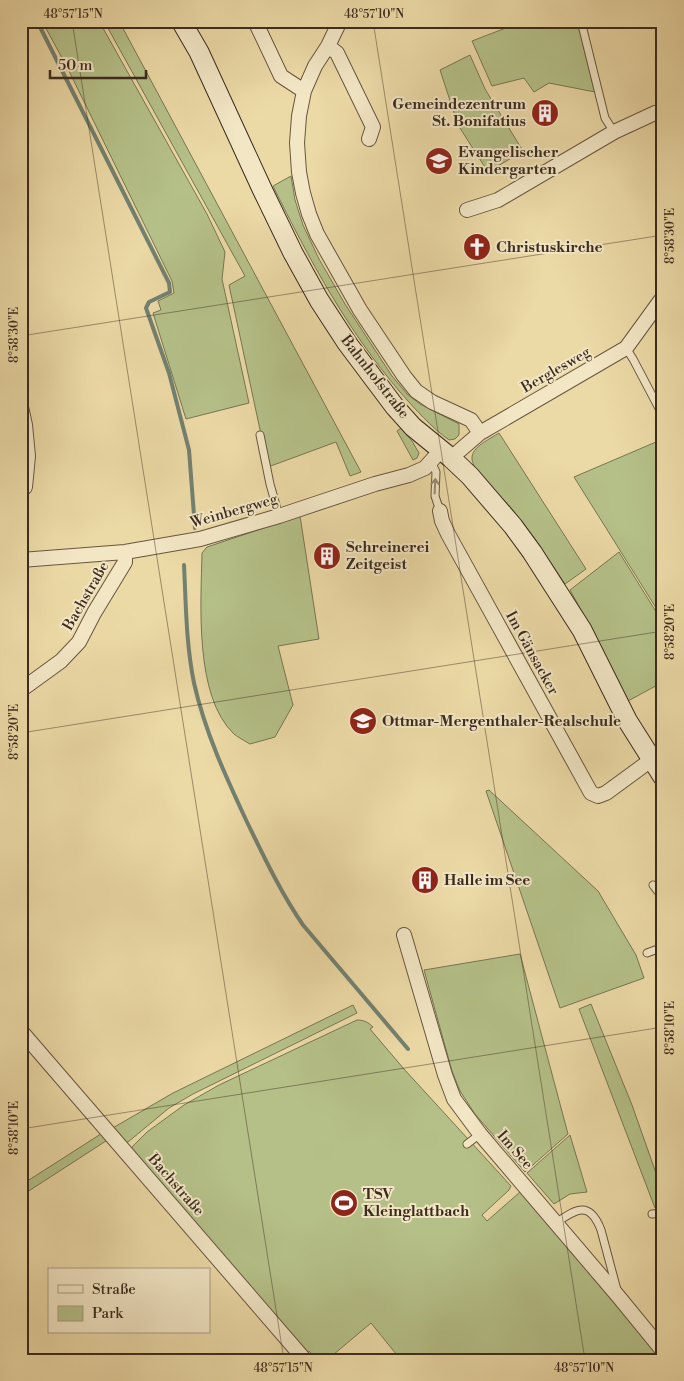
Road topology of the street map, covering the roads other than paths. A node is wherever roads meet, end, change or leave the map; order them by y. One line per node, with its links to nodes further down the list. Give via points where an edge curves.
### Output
1 (181, 21): 17 (main road, Bahnhofstraße, via 199,52 293,253 320,300 347,343 395,407)
2 (254, 21): 6 (street, via 281,76)
3 (340, 21): 5 (street)
4 (580, 21): 8 (lane, via 605,118)
5 (328, 46): 6 (street); 9 (street, via 338,52 373,126)
6 (304, 91): 15 (street, via 299,116 299,172 317,234 360,310 416,391 471,420)
7 (663, 112): 8 (street)
8 (614, 132): 10 (street, via 498,200)
9 (369, 139)
10 (467, 210)
11 (663, 297): 12 (street, Berglesweg)
12 (626, 348): 14 (lane); 15 (street, Berglesweg)
13 (21, 407): 18 (street, via 28,456 25,487)
14 (663, 416)
15 (480, 433): 17 (street, Berglesweg)
16 (260, 435): 20 (lane)
17 (441, 456): 19 (lane, Im Gänsacker, one-way to 17, via 435,496 436,472); 20 (street, Weinbergweg, via 409,475); 24 (main road, Bahnhofstraße, via 486,494 532,552 582,630)
18 (21, 490)
19 (440, 511): 24 (street, Im Gänsacker, via 448,534 591,792 598,796 606,793)
20 (279, 516): 21 (street, Weinbergweg, via 200,539)
21 (125, 552): 22 (street, Weinbergweg); 23 (street, Bachstraße, via 125,562 79,642 61,662)
22 (21, 560)
23 (21, 690)
24 (651, 760): 25 (main road, Bahnhofstraße)
25 (663, 777)
26 (653, 885): 27 (lane)
27 (663, 898)
28 (404, 935): 32 (street, Im See, via 454,1099)
29 (663, 947): 30 (lane)
30 (647, 953)
31 (21, 1031): 39 (street, Bachstraße)
32 (480, 1134): 33 (lane); 36 (street, Im See)
33 (467, 1144)
34 (663, 1213): 35 (lane)
35 (652, 1214)
36 (556, 1223): 37 (street, Im See); 37 (lane, via 571,1212 580,1210 593,1215 601,1230)
37 (618, 1296): 38 (street, Im See)
38 (663, 1351)
39 (305, 1360)

